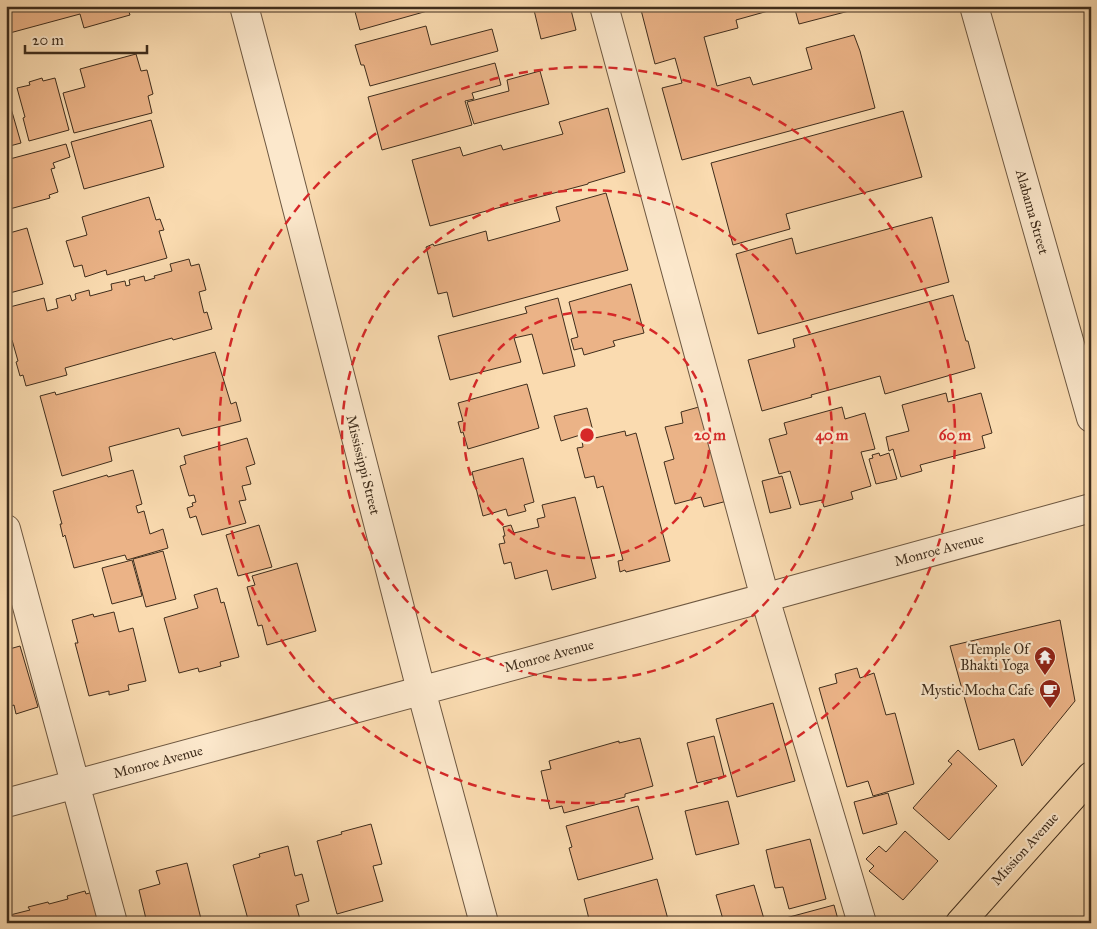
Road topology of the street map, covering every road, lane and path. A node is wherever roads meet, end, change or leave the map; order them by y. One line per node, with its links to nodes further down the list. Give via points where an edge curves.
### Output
1 (244, 6): 8 (street, Mississippi Street)
2 (604, 6): 7 (street)
3 (974, 6): 4 (street, Alabama Street)
4 (1091, 418)
5 (1091, 508): 7 (street, Monroe Avenue)
6 (6, 529): 10 (street)
7 (765, 598): 8 (street, Monroe Avenue); 14 (street)
8 (421, 690): 10 (street, Monroe Avenue); 13 (street, Mississippi Street)
9 (1091, 776): 15 (main road, Mission Avenue)
10 (75, 785): 11 (street, Monroe Avenue); 12 (street)
11 (6, 803)
12 (113, 923)
13 (484, 923)
14 (862, 923)
15 (960, 923)

